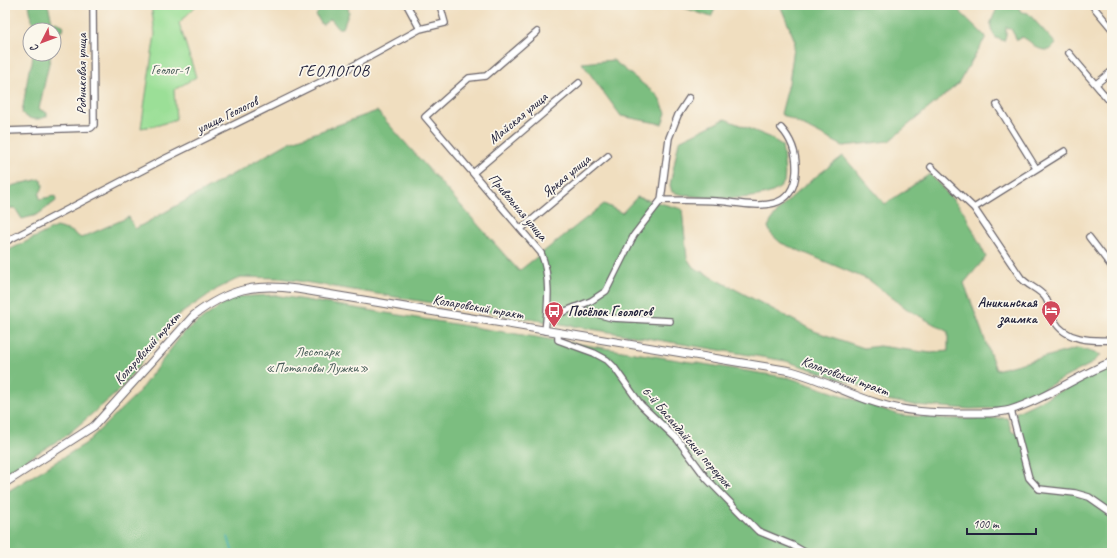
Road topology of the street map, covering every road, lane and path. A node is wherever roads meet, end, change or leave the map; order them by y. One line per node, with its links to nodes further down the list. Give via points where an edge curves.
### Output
1 (93, 5): 16 (street, Родниковая улица, via 94,125 90,128)
2 (407, 5): 6 (street)
3 (440, 5): 6 (street, улица Геологов, via 445,23)
4 (1092, 5): 5 (street)
5 (1112, 28)
6 (420, 29): 26 (street, улица Геологов, via 351,67 164,159)
7 (537, 32): 21 (street, Привольная улица, via 486,76 470,78 425,117)
8 (1069, 53): 11 (street)
9 (1112, 71): 11 (street)
10 (580, 83): 21 (street, Майская улица)
11 (1096, 84): 13 (street)
12 (689, 98): 22 (street, via 678,115 669,138)
13 (1112, 104)
14 (997, 105): 20 (street)
15 (781, 128): 22 (street, via 791,138 796,170 792,192 784,199 773,204 761,205)
16 (5, 131)
17 (1065, 151): 20 (street)
18 (608, 156): 24 (street, Яркая улица)
19 (931, 167): 23 (street)
20 (1036, 168): 23 (street)
21 (473, 172): 24 (street, Привольная улица)
22 (661, 200): 28 (street, via 634,235 606,291)
23 (974, 208): 33 (street, via 1021,278 1047,300 1059,328 1086,340)
24 (521, 229): 29 (street, Привольная улица, via 541,253 545,263)
25 (1089, 237): 27 (street)
26 (5, 242)
27 (1112, 267)
28 (574, 308): 29 (street, via 553,316); 30 (street, via 612,318)
29 (547, 315): 31 (street, Привольная улица)
30 (670, 320)
31 (545, 331): 32 (street, Коларовский тракт); 36 (street, Коларовский тракт, via 297,289 260,286 244,289 212,302 194,315 94,426)
32 (558, 333): 35 (street, Коларовский тракт, via 792,371 898,408 944,413); 38 (street, 6-й Басандайский переулок, via 558,340 600,356 614,367 641,405 678,440 707,480 758,531)
33 (1112, 340)
34 (1112, 362): 35 (street, Коларовский тракт)
35 (1012, 410): 37 (street, via 1029,478 1033,484 1040,489 1089,497)
36 (5, 483)
37 (1112, 513)
38 (806, 553)

